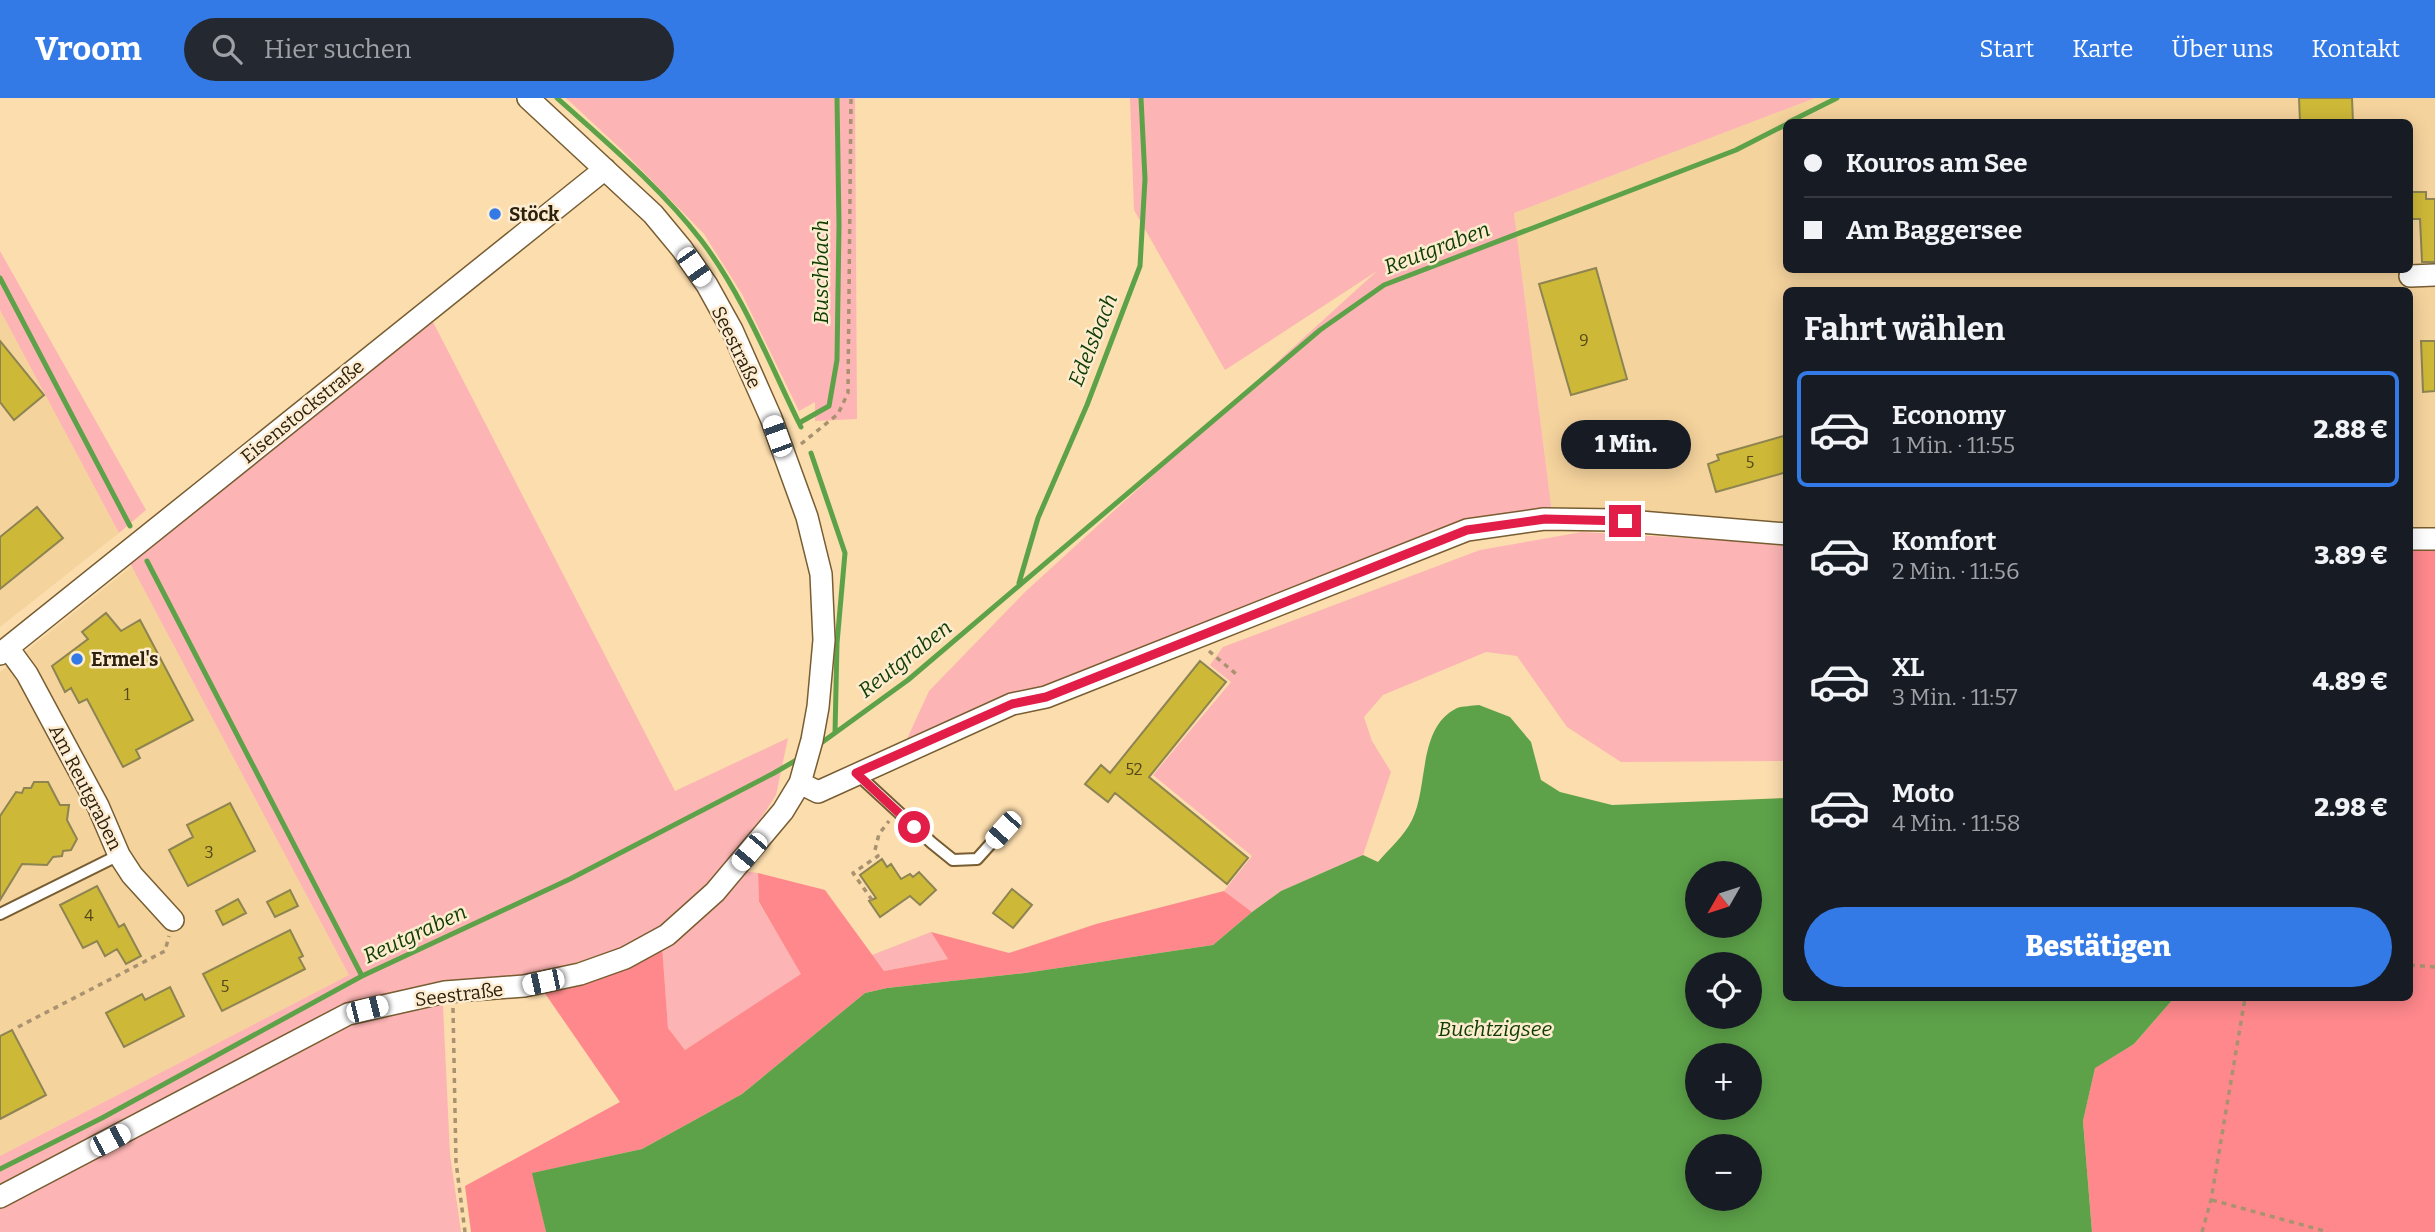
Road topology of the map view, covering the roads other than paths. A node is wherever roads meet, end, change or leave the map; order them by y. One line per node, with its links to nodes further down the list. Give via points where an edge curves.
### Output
1 (528, 98): 2 (street, Seestraße)
2 (605, 169): 8 (street, Eisenstockstraße); 10 (street, Seestraße, via 653,214 707,285 771,418 807,517 821,574 824,639 818,707)
3 (2435, 275): 4 (street)
4 (2410, 276)
5 (1783, 534): 9 (street, via 1545,519 1467,530 1058,692 1012,704)
6 (2413, 539): 7 (street)
7 (2435, 539)
8 (4, 651): 12 (street, Am Reutgraben, via 27,674)
9 (856, 773): 10 (street, via 818,792); 11 (lane, via 953,860 977,859)
10 (802, 776): 15 (street, Seestraße, via 783,811 715,892 667,935 625,958 524,986 453,992 348,1014)
11 (1003, 830)
12 (119, 855): 13 (lane); 14 (street, Am Reutgraben)
13 (0, 914)
14 (173, 920)
15 (0, 1197)

